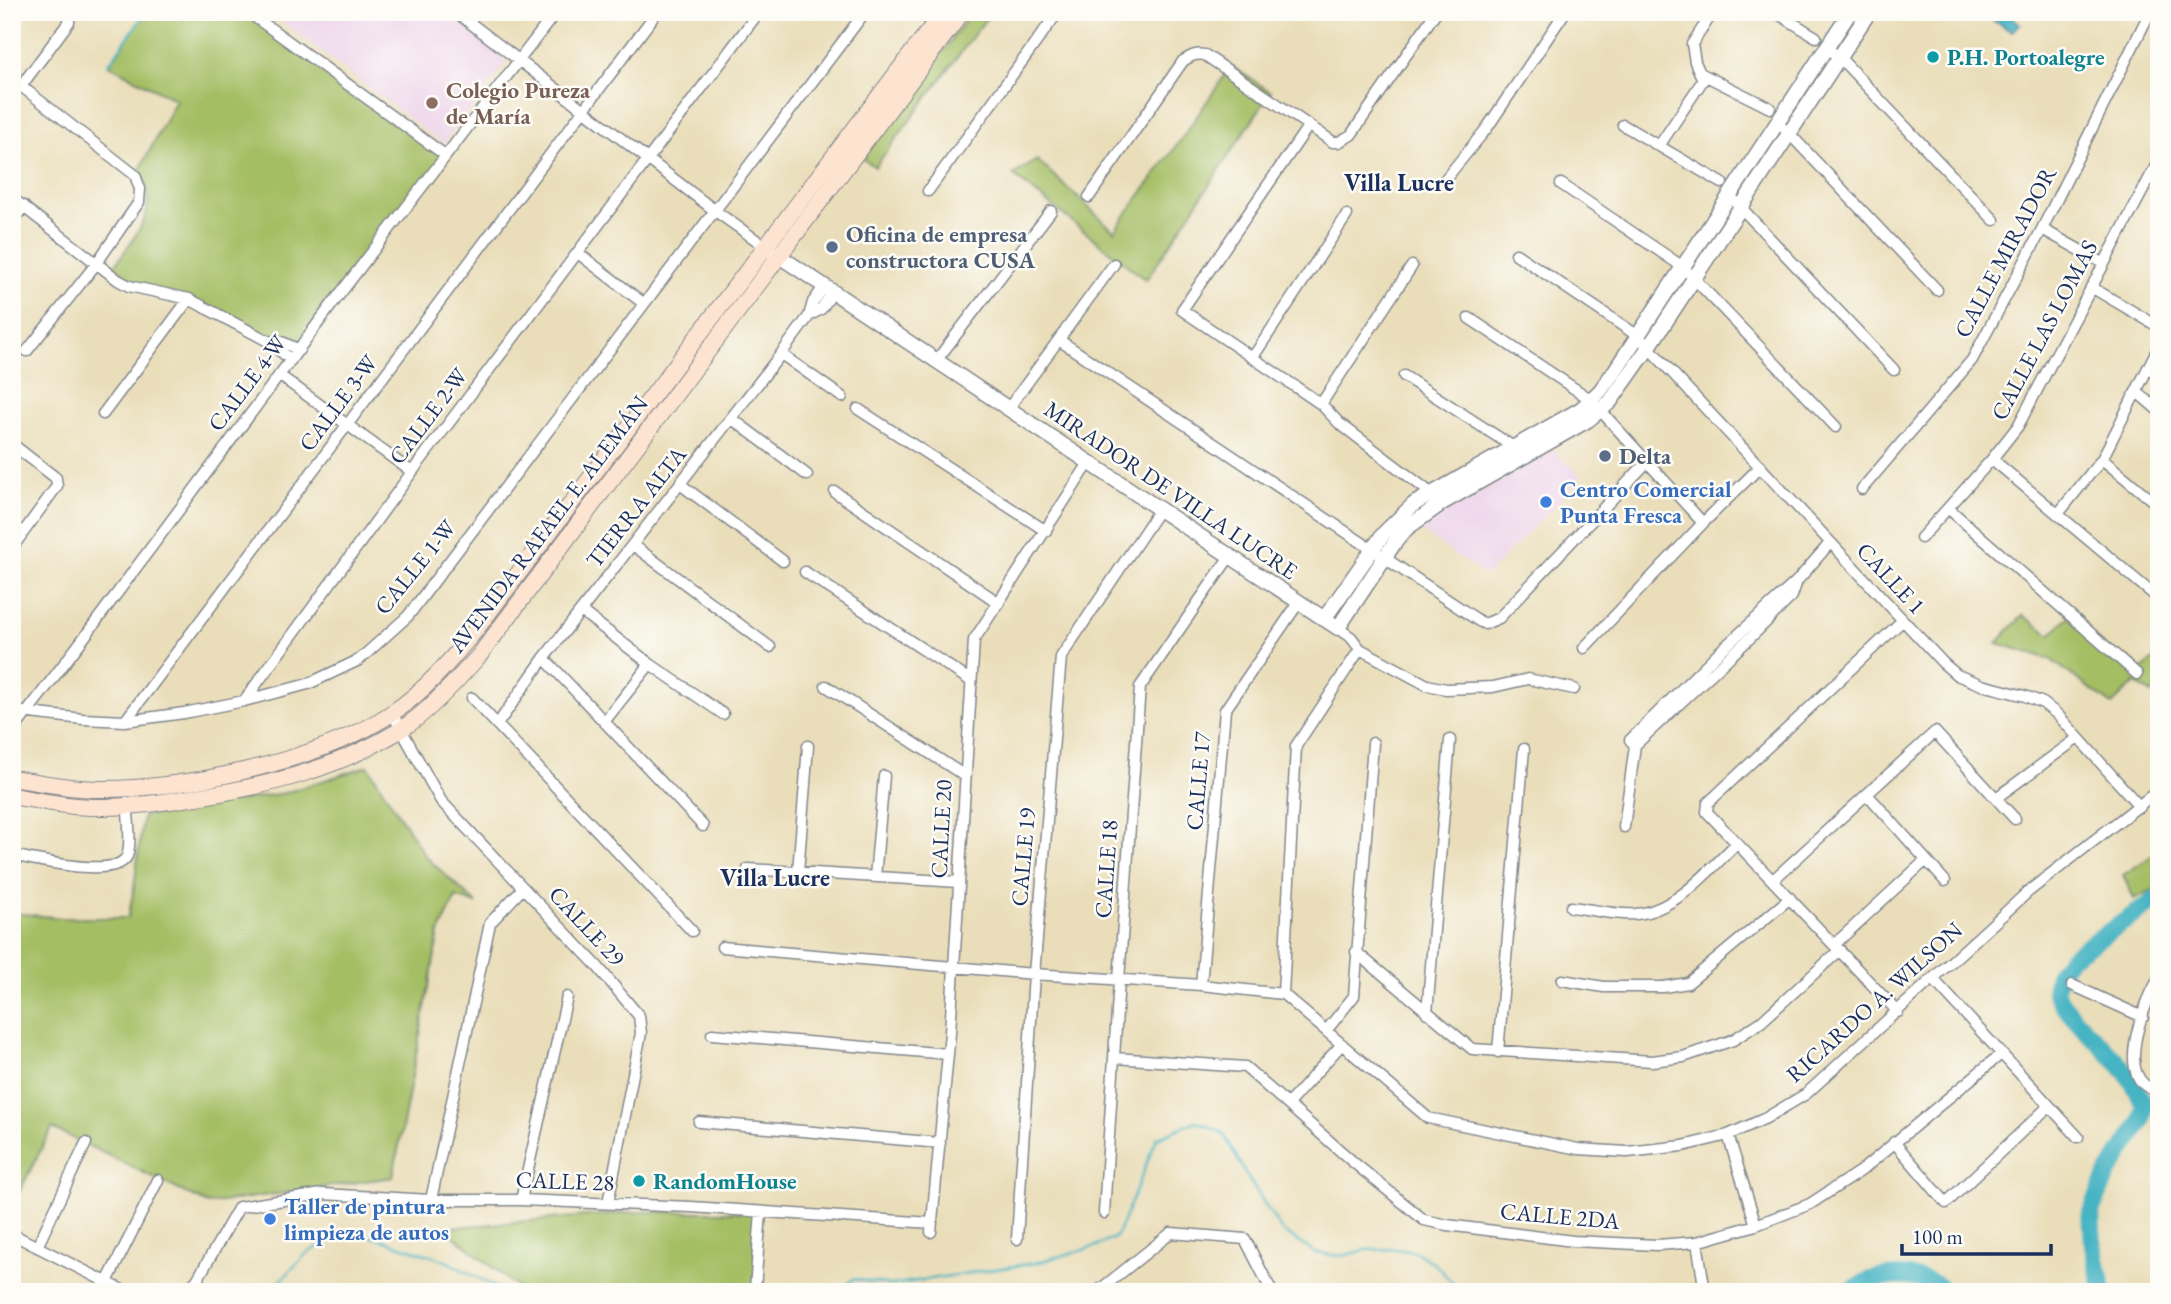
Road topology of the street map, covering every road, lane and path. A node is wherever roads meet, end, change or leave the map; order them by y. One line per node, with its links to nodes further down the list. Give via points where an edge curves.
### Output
1 (70, 12): 23 (street, via 69,22)
2 (248, 12): 31 (street)
3 (456, 12): 21 (street)
4 (556, 12): 21 (street, CALLE 4-W)
5 (657, 12): 24 (street, CALLE 3-W)
6 (758, 12): 32 (street, CALLE 2-W)
7 (865, 12): 42 (street, CALLE 1-W)
8 (943, 12): 48 (main road, AVENIDA RAFAEL E. ALEMÁN)
9 (962, 12): 48 (main road, AVENIDA RAFAEL E. ALEMÁN)
10 (1058, 12): 37 (street)
11 (1436, 12): 27 (street, via 1351,135 1333,142)
12 (1565, 12): 34 (street, via 1487,128)
13 (1713, 12): 22 (street, via 1692,44)
14 (1775, 12): 18 (street)
15 (1850, 12): 19 (street)
16 (2150, 12): 47 (street, CALLE MIRADOR)
17 (1866, 14): 20 (street)
18 (1816, 37)
19 (1828, 49): 20 (street); 26 (street)
20 (1840, 58): 29 (street); 45 (street)
21 (519, 61): 24 (street); 31 (street, CALLE 4-W)
22 (1700, 73): 25 (street); 30 (street, via 1703,80)
23 (17, 82): 52 (street, via 135,175 139,202)
24 (583, 108): 32 (street); 86 (street, CALLE 3-W)
25 (1770, 108)
26 (1778, 122): 29 (street); 36 (street)
27 (1308, 125): 38 (street, via 1198,54 1183,61); 70 (street, via 1182,310)
28 (1623, 125): 30 (street)
29 (1790, 133): 41 (street); 58 (street)
30 (1659, 146): 36 (street)
31 (445, 155): 67 (street, CALLE 4-W)
32 (648, 159): 42 (street); 49 (street, CALLE 2-W)
33 (2159, 160): 51 (street, CALLE LAS LOMAS)
34 (1443, 182)
35 (1561, 184): 55 (street)
36 (1726, 190): 41 (street); 55 (street)
37 (928, 191)
38 (1089, 197)
39 (12, 198): 40 (street)
40 (24, 206): 46 (street); 52 (street)
41 (1741, 207): 55 (street); 73 (street)
42 (714, 210): 48 (street); 60 (street, CALLE 1-W)
43 (1051, 212): 72 (street)
44 (1347, 215): 70 (street)
45 (1994, 220)
46 (12, 222)
47 (2042, 229): 51 (street); 99 (street, CALLE MIRADOR, via 1972,360)
48 (773, 251): 57 (street, MIRADOR DE VILLA LUCRE); 136 (main road, AVENIDA RAFAEL E. ALEMÁN, via 474,632 426,685); 141 (main road, AVENIDA RAFAEL E. ALEMÁN, via 479,656)
49 (578, 253): 60 (street); 96 (street, CALLE 2-W)
50 (1516, 254): 65 (street, CALLE 1)
51 (2104, 263): 56 (street, CALLE LAS LOMAS)
52 (96, 264): 59 (street, via 129,286); 68 (street)
53 (1114, 264): 63 (street)
54 (1412, 266): 79 (street)
55 (1689, 272): 65 (street); 87 (street)
56 (2091, 287): 62 (street); 91 (street, CALLE LAS LOMAS, via 2018,426)
57 (829, 289): 69 (street, TIERRA ALTA, via 813,302 809,316); 72 (street, MIRADOR DE VILLA LUCRE)
58 (1937, 290)
59 (189, 299): 64 (street); 84 (street)
60 (643, 303): 133 (street, CALLE 1-W, via 408,616 359,660 308,684)
61 (1469, 318): 78 (street)
62 (2159, 327)
63 (1059, 340): 81 (street); 112 (street)
64 (268, 341): 67 (street); 71 (street)
65 (1644, 342): 78 (street); 82 (street, via 1625,382); 95 (street, CALLE 1)
66 (2159, 346): 76 (street)
67 (299, 350): 71 (street, CALLE 4-W)
68 (27, 351)
69 (781, 354): 77 (street); 85 (street, TIERRA ALTA)
70 (1253, 357): 79 (street)
71 (291, 360): 74 (street, CALLE 4-W)
72 (936, 361): 81 (street, MIRADOR DE VILLA LUCRE)
73 (1894, 370)
74 (279, 375): 86 (street); 135 (street, CALLE 4-W)
75 (1404, 376): 89 (street)
76 (2137, 392): 83 (street); 92 (street)
77 (842, 397)
78 (1590, 399): 82 (street); 89 (street)
79 (1321, 404): 101 (street)
80 (858, 409): 107 (street)
81 (1008, 409): 94 (street, MIRADOR DE VILLA LUCRE)
82 (1601, 411): 90 (street); 93 (street)
83 (2159, 411)
84 (103, 414)
85 (731, 418): 97 (street); 98 (street, TIERRA ALTA)
86 (348, 425): 96 (street); 138 (street, CALLE 3-W)
87 (1836, 426)
88 (12, 444): 111 (street, via 58,482)
89 (1513, 447): 90 (street); 101 (street)
90 (1526, 456): 101 (street)
91 (1992, 458): 103 (street, CALLE LAS LOMAS); 105 (street)
92 (2102, 459): 102 (street); 105 (street)
93 (1648, 461): 106 (street); 112 (street, via 1492,622 1479,621)
94 (1089, 463): 104 (street, MIRADOR DE VILLA LUCRE); 107 (street, CALLE 20)
95 (1761, 466): 106 (street); 109 (street, CALLE 1)
96 (412, 472): 133 (street, CALLE 2-W)
97 (807, 475)
98 (680, 484): 110 (street, TIERRA ALTA); 114 (street)
99 (1861, 489)
100 (835, 492): 118 (street)
101 (1437, 498): 112 (street, via 1403,523)
102 (2159, 506)
103 (1948, 508): 108 (street, CALLE LAS LOMAS); 128 (street)
104 (1159, 510): 113 (street, MIRADOR DE VILLA LUCRE); 178 (street, CALLE 19, via 1061,657)
105 (2058, 514): 116 (street)
106 (1703, 523): 124 (street)
107 (1045, 531): 118 (street, CALLE 20)
108 (1921, 538)
109 (1830, 543): 121 (street, CALLE 1); 160 (street, via 1765,616 1719,658 1690,695 1635,745)
110 (632, 545): 119 (street, TIERRA ALTA); 123 (street)
111 (12, 548)
112 (1379, 553): 120 (street); 122 (street)
113 (1230, 556): 117 (street, MIRADOR DE VILLA LUCRE); 180 (street, CALLE 18, via 1140,688)
114 (783, 561)
115 (805, 572): 129 (street)
116 (2159, 599)
117 (1299, 602): 120 (street, MIRADOR DE VILLA LUCRE); 183 (street, CALLE 17, via 1225,710)
118 (999, 603): 129 (street, CALLE 20, via 974,640)
119 (581, 611): 126 (street, TIERRA ALTA); 127 (street)
120 (1324, 619): 122 (street, MIRADOR DE VILLA LUCRE)
121 (1902, 621): 143 (street, CALLE 1, via 1957,676 2042,703); 161 (street, via 1708,803 1707,812)
122 (1338, 628): 125 (street, MIRADOR DE VILLA LUCRE)
123 (770, 647)
124 (1584, 648)
125 (1360, 649): 131 (street, MIRADOR DE VILLA LUCRE, via 1427,685 1446,690 1528,679); 185 (street, via 1296,746)
126 (544, 658): 139 (street); 140 (street, TIERRA ALTA)
127 (650, 664): 137 (street); 139 (street)
128 (2137, 674)
129 (971, 681): 149 (street, CALLE 20)
130 (826, 685): 149 (street)
131 (1574, 689)
132 (472, 698): 140 (street)
133 (244, 701): 138 (street, CALLE 1-W)
134 (12, 711): 135 (street, CALLE 1-W)
135 (25, 713): 138 (street, CALLE 1-W); 142 (street, CALLE 4-W)
136 (392, 713): 141 (street, CALLE 29); 151 (main road, AVENIDA RAFAEL E. ALEMÁN, via 297,756 172,784)
137 (723, 714)
138 (125, 721)
139 (604, 722): 159 (street)
140 (496, 725): 173 (street)
141 (400, 730): 156 (main road, AVENIDA RAFAEL E. ALEMÁN, via 350,758 304,775 225,793); 170 (street, CALLE 29, via 441,801)
142 (12, 732)
143 (2078, 738): 155 (street); 157 (street, CALLE 1)
144 (1450, 740): 188 (street)
145 (1373, 743): 176 (street)
146 (808, 746): 165 (street)
147 (1524, 749): 193 (street)
148 (884, 776): 166 (street)
149 (965, 776): 169 (street, CALLE 20)
150 (12, 778): 151 (main road, AVENIDA RAFAEL E. ALEMÁN)
151 (126, 789): 156 (street)
152 (2159, 790): 157 (street, RICARDO A. WILSON)
153 (1867, 794): 155 (street, via 1935,732); 163 (street); 167 (street)
154 (12, 796): 156 (main road, AVENIDA RAFAEL E. ALEMÁN, via 74,806)
155 (1996, 799): 158 (street)
156 (127, 806): 162 (street, via 129,848 126,859 116,866 101,869)
157 (2140, 807): 181 (street, RICARDO A. WILSON, via 2029,891)
158 (2015, 819)
159 (703, 826)
160 (1624, 827)
161 (1737, 843): 167 (street); 172 (street, via 1660,909 1636,914)
162 (12, 855)
163 (1926, 860): 168 (street); 175 (street)
164 (748, 869): 165 (street)
165 (798, 872): 166 (street)
166 (875, 877): 169 (street)
167 (1773, 880): 171 (street)
168 (1945, 881)
169 (959, 882): 177 (street, CALLE 20)
170 (523, 888): 207 (street, via 490,923); 209 (street, CALLE 29, via 639,1016 642,1033)
171 (1790, 898): 175 (street); 182 (street, via 1688,983 1604,987)
172 (1571, 907)
173 (692, 931)
174 (722, 947): 177 (street)
175 (1838, 947): 187 (street); 193 (street, via 1761,1022 1733,1040 1683,1057 1652,1061)
176 (1356, 952): 188 (street); 190 (street, via 1354,996)
177 (954, 968): 178 (street); 194 (street, CALLE 20)
178 (1034, 974): 180 (street); 215 (street, CALLE 19)
179 (2159, 978): 189 (street)
180 (1119, 979): 183 (street); 196 (street, CALLE 18)
181 (1933, 979): 187 (street, RICARDO A. WILSON); 195 (street)
182 (1562, 980)
183 (1201, 985): 185 (street)
184 (2072, 985): 189 (street)
185 (1283, 994): 190 (street, RICARDO A. WILSON)
186 (567, 997): 208 (street)
187 (1898, 1012): 201 (street, RICARDO A. WILSON, via 1806,1094)
188 (1427, 1013): 193 (street, via 1472,1049)
189 (2143, 1017): 197 (street, via 2134,1048 2135,1073 2144,1086)
190 (1326, 1031): 192 (street, RICARDO A. WILSON)
191 (712, 1034): 194 (street)
192 (1342, 1044): 198 (street); 201 (street, RICARDO A. WILSON, via 1429,1118 1578,1149 1627,1152)
193 (1499, 1052)
194 (948, 1054): 205 (street, CALLE 20)
195 (2001, 1054): 199 (street); 203 (street, CALLE 2DA)
196 (1115, 1058): 198 (street, CALLE 2DA, via 1245,1066); 211 (street, CALLE 18)
197 (2159, 1091)
198 (1288, 1104): 216 (street, CALLE 2DA, via 1424,1220 1573,1241)
199 (2049, 1106): 202 (street); 203 (street, via 1946,1203)
200 (699, 1122): 205 (street)
201 (1727, 1135): 212 (street)
202 (2078, 1137)
203 (1894, 1142): 212 (street, CALLE 2DA, via 1862,1170 1810,1204)
204 (86, 1143): 217 (street)
205 (940, 1143): 213 (street, CALLE 20)
206 (158, 1181): 218 (street)
207 (431, 1200): 208 (street, CALLE 28); 221 (street, CALLE 28, via 322,1194 239,1207 197,1280)
208 (521, 1200): 209 (street, CALLE 28)
209 (608, 1203): 210 (street, CALLE 28)
210 (761, 1212): 213 (street, CALLE 28); 219 (street)
211 (1104, 1213)
212 (1756, 1225): 216 (street, CALLE 2DA)
213 (932, 1228)
214 (12, 1234): 217 (street)
215 (1017, 1239)
216 (1697, 1242): 224 (street)
217 (37, 1247): 218 (street)
218 (107, 1282): 220 (street)
219 (755, 1289)
220 (126, 1292)
221 (185, 1292)
222 (1097, 1292): 223 (street, via 1171,1233 1245,1239)
223 (1272, 1292)
224 (1705, 1292)

